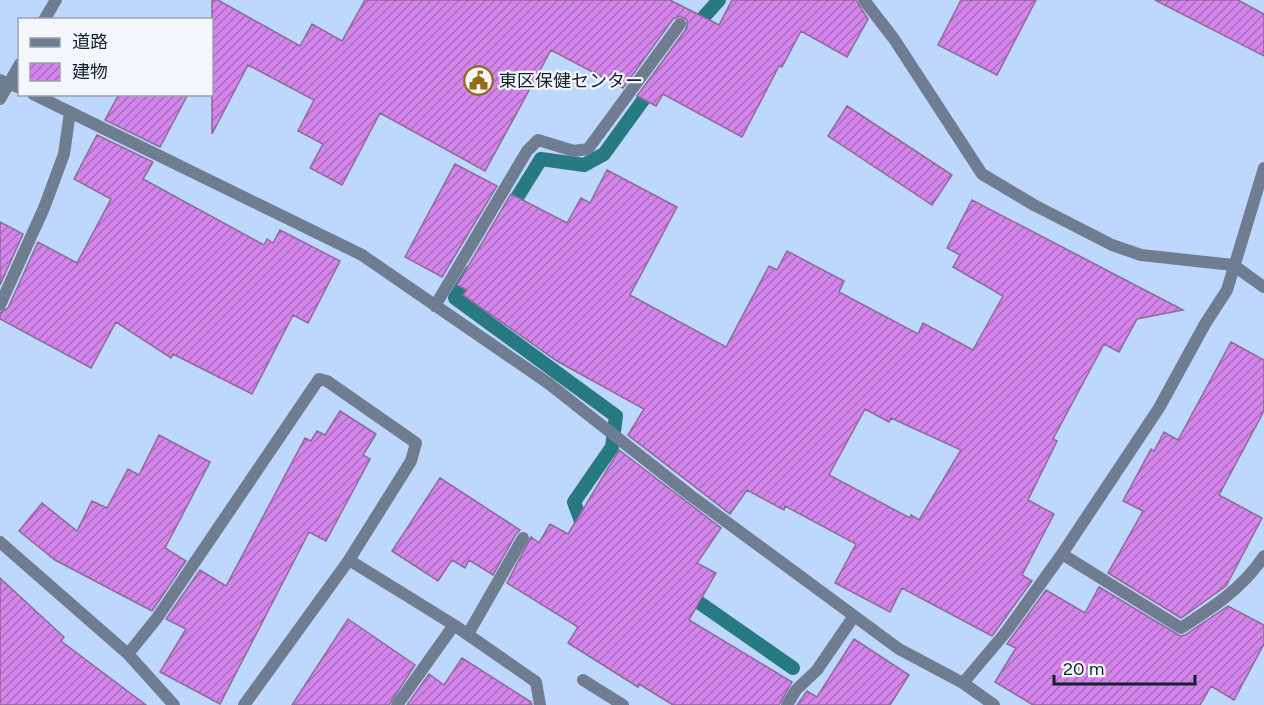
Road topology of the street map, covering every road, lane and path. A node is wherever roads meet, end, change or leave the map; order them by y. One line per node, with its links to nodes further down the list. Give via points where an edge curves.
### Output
1 (56, 0): 3 (street)
2 (864, 0): 11 (street, via 982,174 1112,245 1141,255)
3 (46, 18)
4 (680, 24): 14 (street, via 588,149 574,151 538,140 527,151)
5 (18, 68): 6 (street)
6 (9, 84): 8 (street)
7 (37, 96): 9 (street)
8 (0, 99)
9 (69, 112): 13 (street, via 64,154); 14 (street, via 362,255)
10 (1264, 168): 11 (street)
11 (1233, 265): 12 (street); 17 (street, via 1227,290 1159,408)
12 (1264, 288)
13 (0, 305)
14 (435, 306): 20 (street, via 548,383 690,495)
15 (523, 538): 22 (street)
16 (0, 543): 23 (street)
17 (1062, 554): 18 (street, via 1181,628 1251,575); 25 (street, via 1006,632)
18 (1264, 556)
19 (349, 560): 21 (street); 23 (street, via 411,461 416,443 319,379 157,618); 27 (street)
20 (854, 616): 25 (street, via 899,649); 31 (street)
21 (454, 625): 22 (street); 28 (street)
22 (468, 634): 29 (street, via 536,682)
23 (128, 654): 26 (street)
24 (583, 680): 30 (street)
25 (963, 683): 32 (street)
26 (174, 705)
27 (244, 705)
28 (397, 705)
29 (540, 705)
30 (623, 705)
31 (787, 705)
32 (994, 705)

